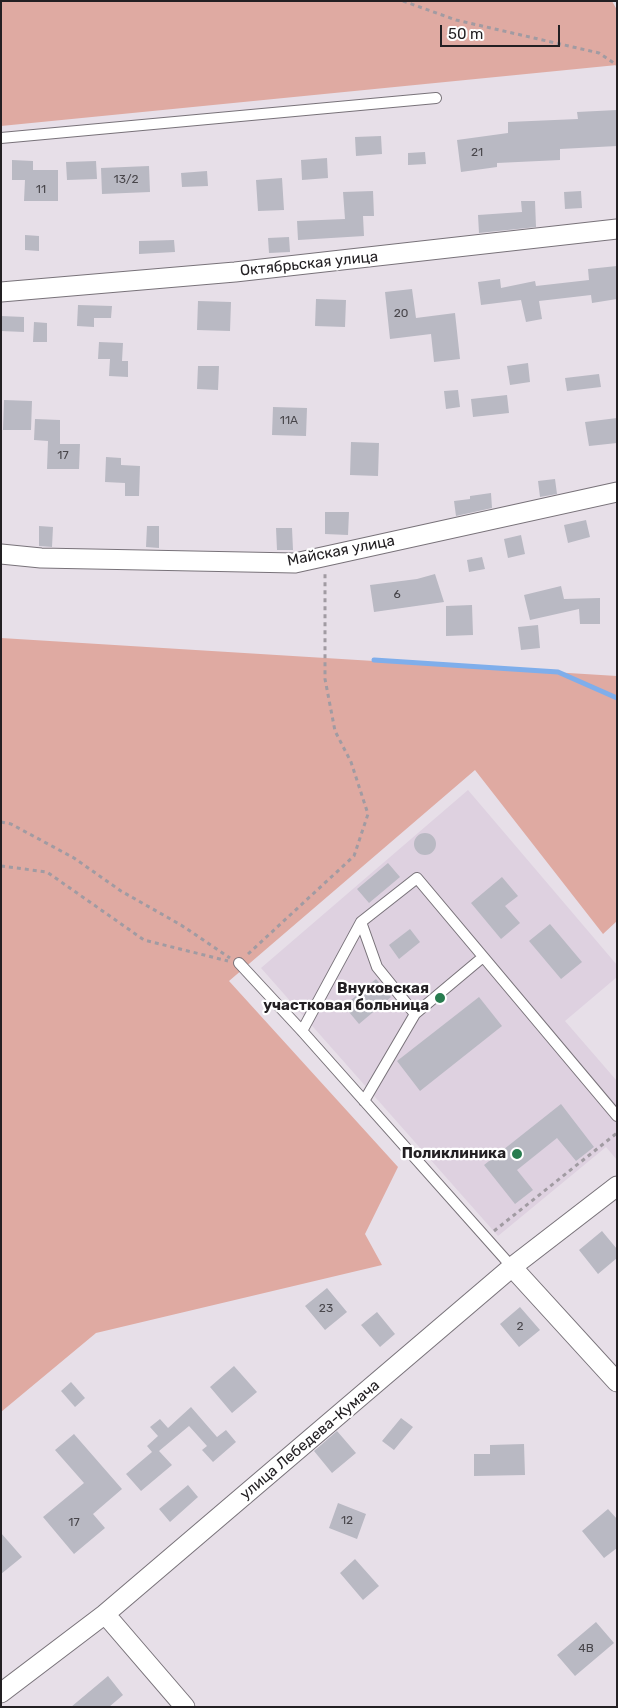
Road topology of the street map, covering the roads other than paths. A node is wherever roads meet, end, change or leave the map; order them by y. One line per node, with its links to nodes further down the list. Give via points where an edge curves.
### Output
1 (436, 98): 2 (lane)
2 (1, 138)
3 (617, 229): 4 (street, Октябрьская улица, via 235,272)
4 (1, 292)
5 (617, 492): 6 (street, Майская улица, via 294,563 41,558)
6 (1, 554)
7 (361, 922): 8 (lane, via 417,878); 10 (lane, via 377,966); 11 (lane)
8 (483, 957): 10 (lane); 13 (lane)
9 (239, 963): 11 (lane)
10 (415, 1014): 12 (lane)
11 (302, 1031): 12 (lane)
12 (364, 1101): 15 (lane)
13 (617, 1116)
14 (617, 1186): 15 (street, улица Лебедева-Кумача)
15 (512, 1268): 16 (street); 17 (street, улица Лебедева-Кумача)
16 (617, 1382)
17 (105, 1614): 18 (street, улица Лебедева-Кумача); 19 (street)
18 (1, 1693)
19 (185, 1707)

